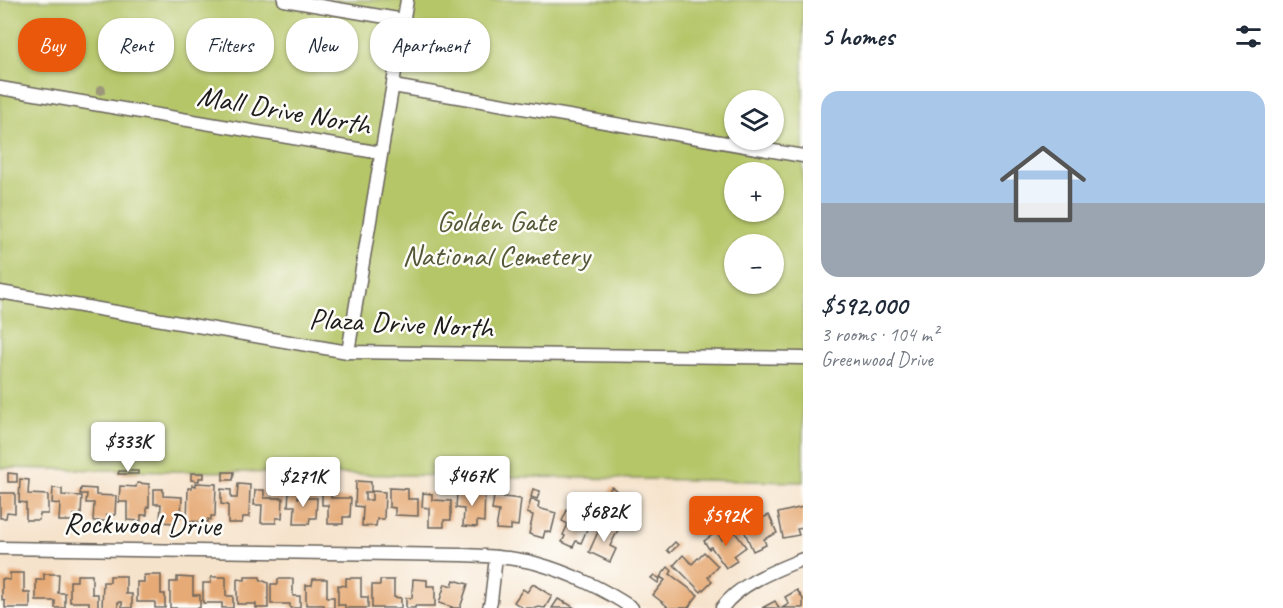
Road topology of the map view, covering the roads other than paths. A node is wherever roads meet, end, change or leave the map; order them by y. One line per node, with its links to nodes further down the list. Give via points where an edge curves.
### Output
1 (284, 0): 3 (street)
2 (407, 0): 4 (street)
3 (392, 18)
4 (404, 18)
5 (395, 72): 6 (street)
6 (393, 86): 8 (street); 9 (street)
7 (0, 88): 8 (street, Mall Drive North)
8 (381, 153): 11 (street)
9 (803, 156)
10 (0, 292): 11 (street, Plaza Drive North)
11 (348, 352): 12 (street, Plaza Drive North)
12 (803, 358)
13 (0, 548): 14 (street, Rockwood Drive)
14 (496, 557): 16 (street); 17 (street, Rockwood Drive, via 534,562 571,575)
15 (803, 559): 18 (street, via 764,574)
16 (489, 608)
17 (632, 608)
18 (722, 608)

